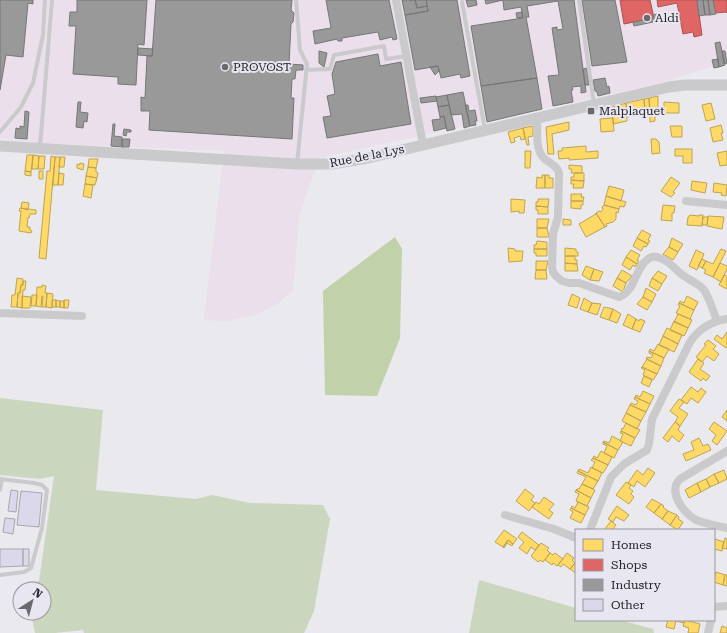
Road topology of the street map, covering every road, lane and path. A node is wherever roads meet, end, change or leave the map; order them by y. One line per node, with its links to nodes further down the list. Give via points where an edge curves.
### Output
1 (45, 0): 13 (lane, via 43,35 33,83 21,107)
2 (52, 0): 16 (lane)
3 (296, 0): 8 (lane, via 300,50 307,64)
4 (396, 0): 7 (street)
5 (579, 0): 10 (lane)
6 (462, 2): 12 (lane)
7 (406, 56): 8 (lane, via 386,58 384,46 334,55 330,69); 14 (street)
8 (306, 70): 17 (lane)
9 (727, 85): 10 (main road, Rue de la Lys, via 681,86)
10 (594, 105): 11 (main road, Rue de la Lys)
11 (537, 118): 12 (main road, Rue de la Lys); 23 (street, via 540,154 556,167 559,173 559,215 553,232 552,264 556,276 565,282 579,283 619,297 627,292 644,263 651,257 657,257 703,289)
12 (485, 130): 14 (main road, Rue de la Lys)
13 (0, 132)
14 (424, 145): 17 (main road, Rue de la Lys, via 353,161)
15 (0, 146): 16 (main road, Rue de la Lys)
16 (40, 148): 17 (main road, Rue de la Lys)
17 (297, 164)
18 (686, 200): 19 (street)
19 (727, 205)
20 (0, 313): 21 (street)
21 (82, 316)
22 (727, 319): 23 (street)
23 (717, 321): 29 (street, via 709,324 688,344 652,419 647,450 624,464 611,477)
24 (727, 451): 28 (street, via 680,479 675,489 677,498 690,515 701,522)
25 (1, 479): 26 (lane); 31 (lane, via 34,482 47,490 42,528 31,568 24,572)
26 (0, 490)
27 (505, 516): 30 (street, via 554,528)
28 (727, 528)
29 (590, 529)
30 (575, 538)
31 (0, 575)
32 (727, 606): 33 (street)
33 (715, 607)
34 (711, 621): 35 (street)
35 (708, 633)

